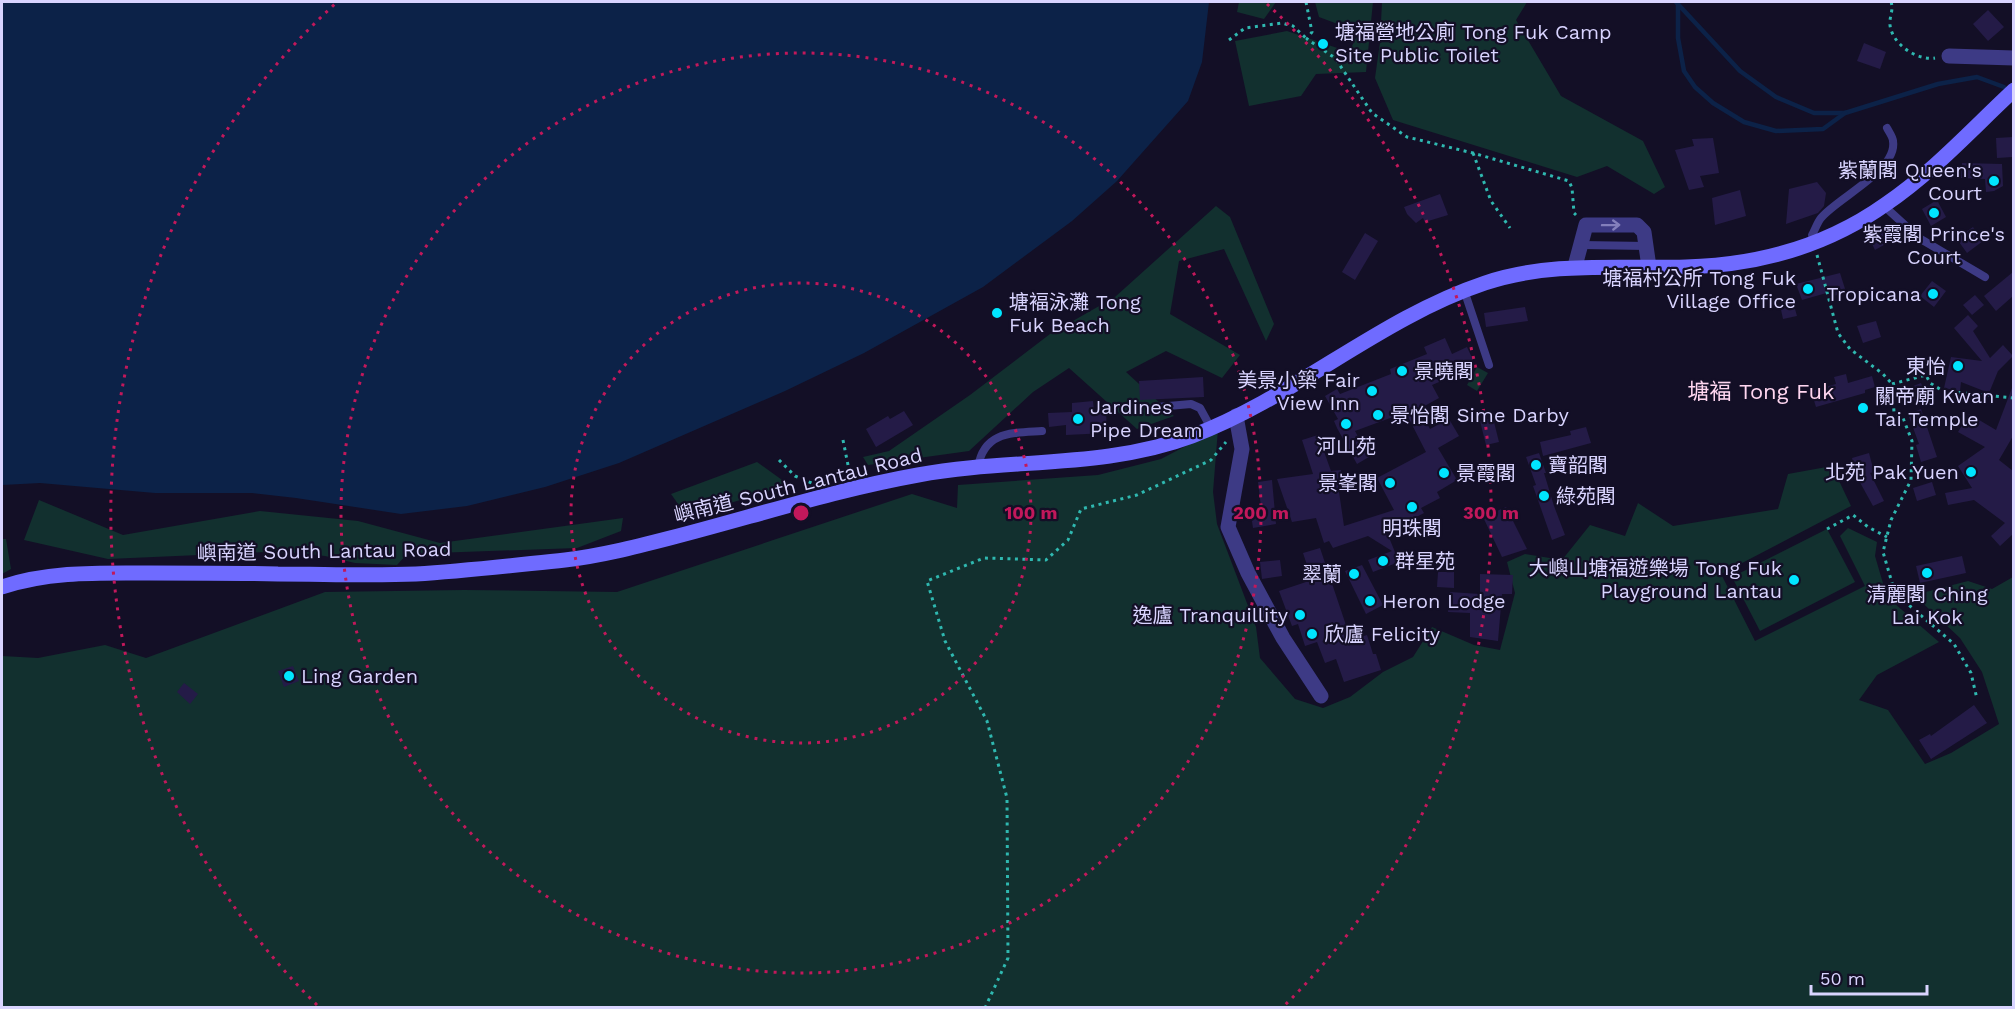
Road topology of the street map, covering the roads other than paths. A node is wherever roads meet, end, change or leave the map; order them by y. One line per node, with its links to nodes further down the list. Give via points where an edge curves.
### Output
1 (1949, 56): 2 (street)
2 (2013, 58)
3 (2013, 90): 5 (main road, 嶼南道 South Lantau Road, via 1924,175)
4 (1887, 128): 6 (lane, via 1893,140 1889,159 1821,218 1812,235)
5 (1884, 206): 6 (main road, 嶼南道 South Lantau Road); 11 (lane, via 1919,238)
6 (1815, 243): 10 (main road, 嶼南道 South Lantau Road, via 1738,263)
7 (1579, 244): 8 (lane); 8 (street, one-way to 8, via 1586,225 1637,225 1644,232); 9 (street)
8 (1647, 246): 10 (street)
9 (1575, 267): 10 (main road, 嶼南道 South Lantau Road); 12 (main road, 嶼南道 South Lantau Road, via 1523,272)
10 (1649, 267)
11 (1985, 277)
12 (1464, 290): 13 (lane); 15 (main road, 嶼南道 South Lantau Road, via 1418,311)
13 (1489, 365)
14 (1157, 406): 16 (lane, via 1191,404 1200,408)
15 (1237, 422): 16 (main road, 嶼南道 South Lantau Road); 20 (street, via 1242,449 1228,526 1283,638)
16 (1212, 428): 18 (main road, 嶼南道 South Lantau Road, via 1147,449 1063,462)
17 (1042, 430): 18 (lane, via 997,437 980,454)
18 (978, 468): 19 (main road, 嶼南道 South Lantau Road, via 919,474 851,489 586,558 417,574 95,573 44,577)
19 (2, 587)
20 (1321, 696)

